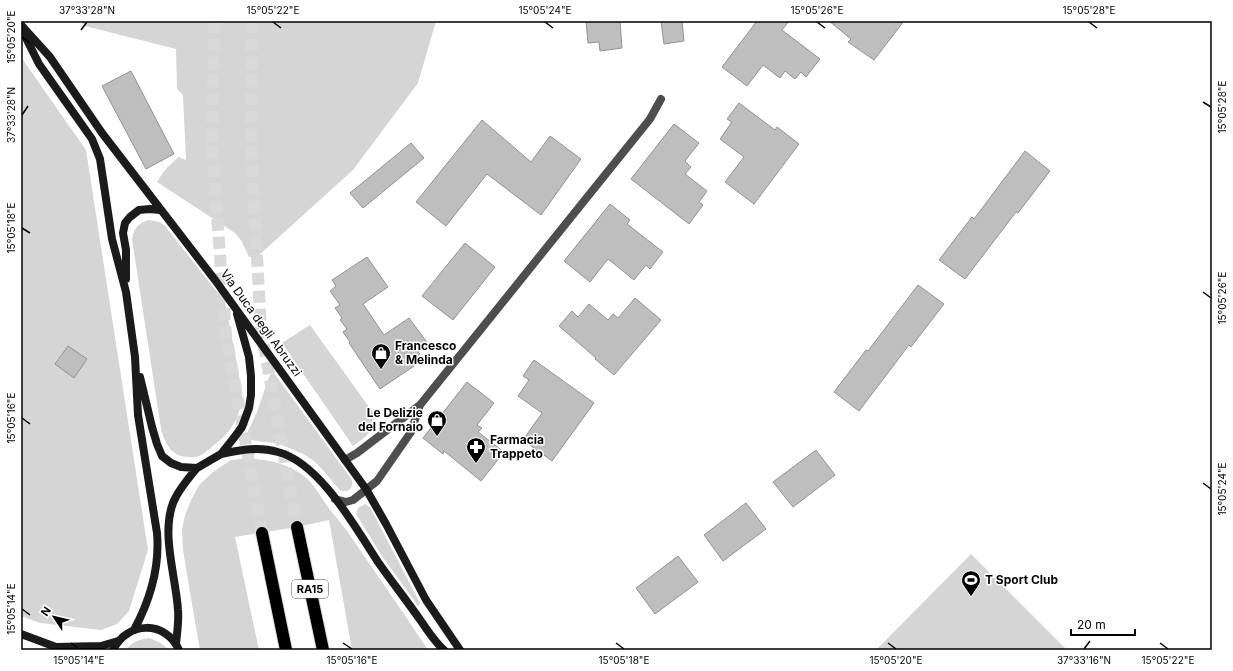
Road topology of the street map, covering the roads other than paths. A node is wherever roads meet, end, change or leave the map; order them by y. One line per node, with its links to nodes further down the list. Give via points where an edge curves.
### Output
1 (21, 27): 3 (main road, Via Duca degli Abruzzi, via 50,57 102,133); 4 (main road, via 40,64 92,139 100,159 112,239)
2 (661, 99): 7 (lane, via 650,119)
3 (160, 210): 4 (main road, via 139,210 125,223 123,233 126,250); 5 (main road, Via Duca degli Abruzzi)
4 (126, 292): 6 (main road)
5 (236, 309): 8 (main road, via 249,357 251,395 242,427); 9 (main road, Via Duca degli Abruzzi)
6 (135, 356): 10 (main road, via 152,427 162,456 181,467); 15 (main road, via 138,415 158,546 154,577)
7 (420, 406): 9 (lane); 11 (lane, via 411,432 377,481)
8 (221, 454): 10 (main road); 12 (main road, via 253,448 284,454 302,463)
9 (345, 460): 11 (main road, Via Duca degli Abruzzi)
10 (197, 468): 18 (main road, via 178,494 170,516 169,542 178,611)
11 (366, 489): 12 (lane, via 346,502); 24 (main road, Via Duca degli Abruzzi, via 426,600)
12 (335, 499): 23 (main road, via 384,571)
13 (297, 527): 22 (highway, RA15)
14 (262, 533): 21 (highway, RA15)
15 (134, 630): 17 (main road); 18 (main road, via 155,629 169,636)
16 (21, 634): 19 (main road)
17 (118, 641): 19 (main road, via 101,646); 20 (main road)
18 (178, 647)
19 (59, 648)
20 (113, 650)
21 (286, 650)
22 (323, 650)
23 (444, 650)
24 (460, 650)

